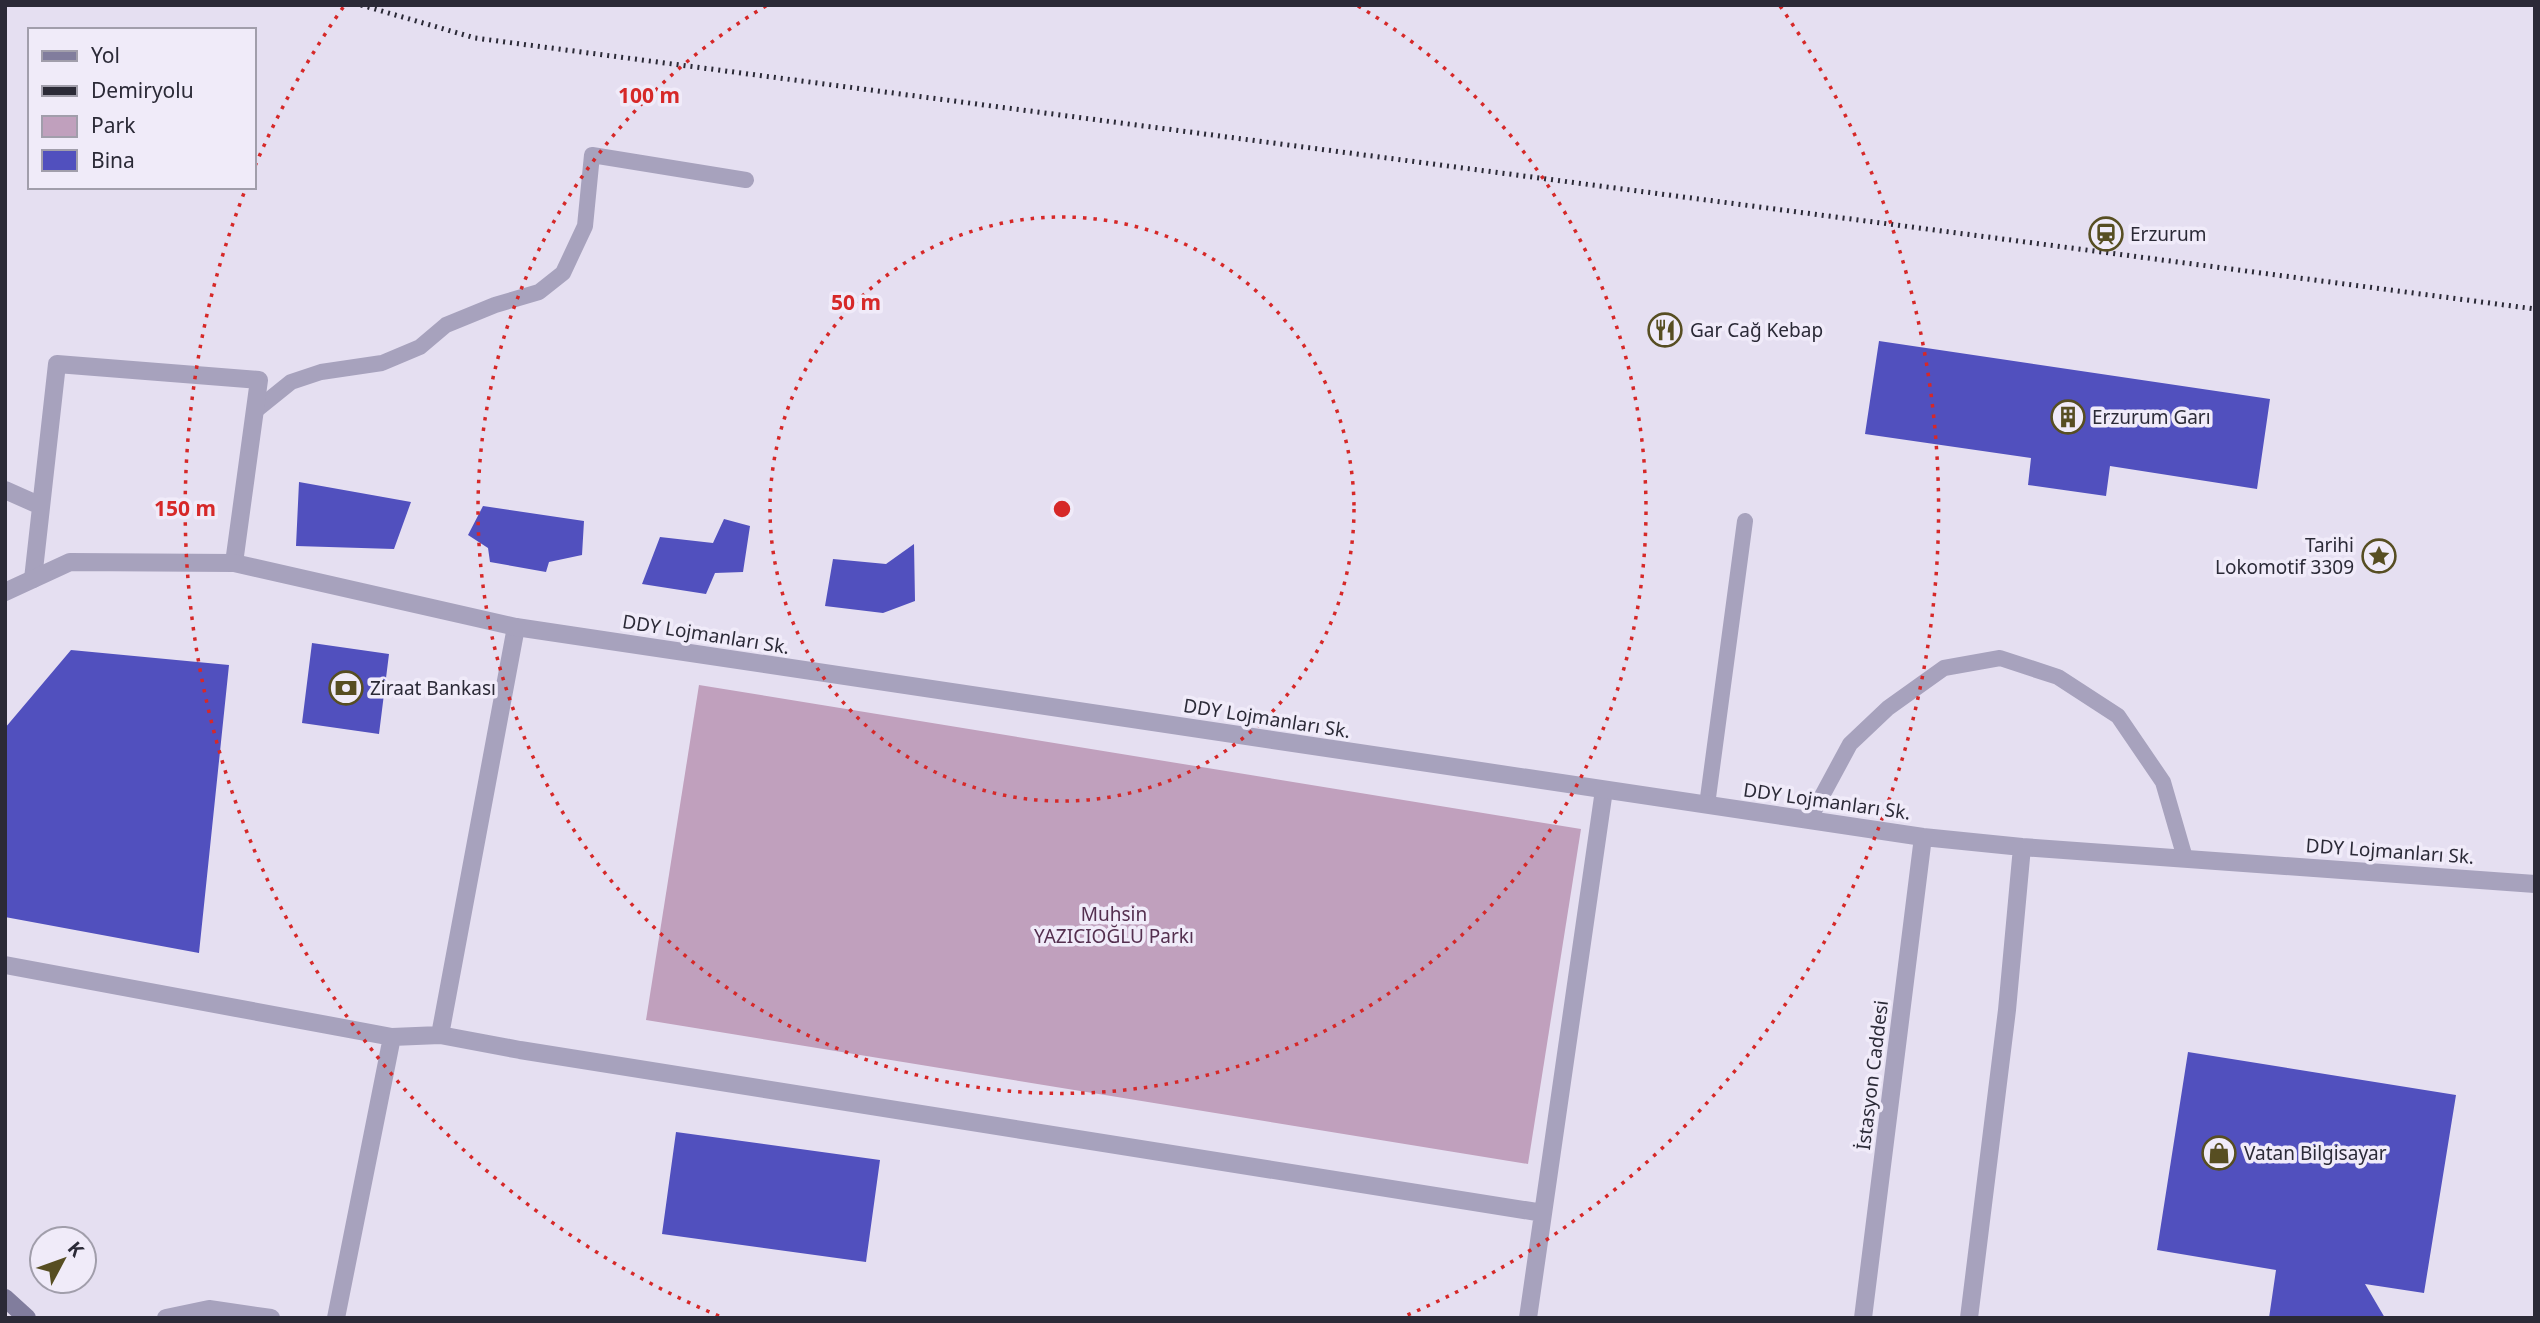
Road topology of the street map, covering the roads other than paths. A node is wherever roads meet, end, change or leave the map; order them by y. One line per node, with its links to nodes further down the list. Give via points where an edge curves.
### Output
1 (746, 180): 2 (lane, via 592,155 585,226 563,273 539,292 446,325 420,347 382,363 321,372 291,382)
2 (254, 411): 4 (street, via 259,380 57,364); 6 (street)
3 (5, 490): 4 (street)
4 (41, 506): 7 (street)
5 (1745, 521): 11 (lane)
6 (234, 563): 7 (street, DDY Lojmanları Sk., via 70,562); 9 (street, DDY Lojmanları Sk.)
7 (33, 579): 8 (street, DDY Lojmanları Sk.)
8 (5, 592)
9 (516, 627): 10 (street, DDY Lojmanları Sk.); 18 (street)
10 (1604, 790): 11 (street, DDY Lojmanları Sk.); 20 (street)
11 (1707, 805): 12 (street, DDY Lojmanları Sk.)
12 (1809, 820): 13 (street, DDY Lojmanları Sk.); 15 (lane, via 1850,744 1888,708 1944,668 2000,658 2058,677 2118,716 2163,782)
13 (1923, 836): 14 (street, DDY Lojmanları Sk.); 27 (street, İstasyon Caddesi)
14 (2022, 847): 15 (street, DDY Lojmanları Sk.); 28 (street)
15 (2185, 858): 16 (street, DDY Lojmanları Sk.)
16 (2535, 884)
17 (5, 965): 19 (street)
18 (440, 1035): 19 (street); 20 (street)
19 (391, 1037): 25 (street)
20 (1543, 1213): 26 (street)
21 (5, 1298): 22 (main road)
22 (27, 1318)
23 (166, 1318): 24 (street, via 209,1309)
24 (271, 1318)
25 (336, 1318)
26 (1528, 1318)
27 (1863, 1318)
28 (1969, 1318)

